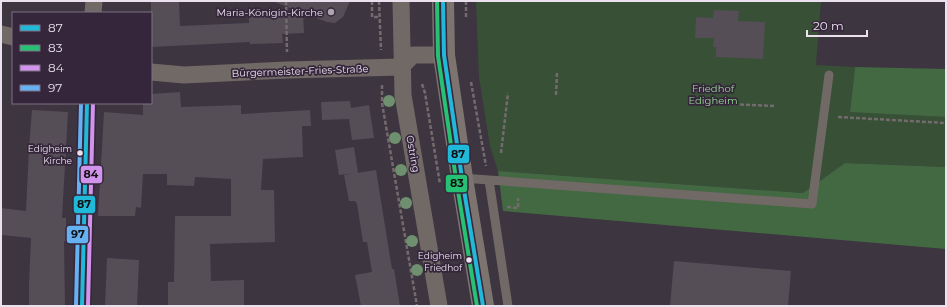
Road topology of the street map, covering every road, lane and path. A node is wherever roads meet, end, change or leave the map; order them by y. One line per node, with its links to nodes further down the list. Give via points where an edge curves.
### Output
1 (94, 1): 7 (street)
2 (286, 1): 15 (path)
3 (372, 1): 8 (path, via 372,17)
4 (401, 1): 14 (street, Ostring)
5 (443, 1): 13 (street)
6 (466, 1): 9 (path)
7 (93, 12)
8 (379, 17)
9 (466, 23)
10 (1, 34): 11 (street)
11 (12, 37)
12 (413, 55): 13 (street); 14 (street); 30 (path, via 425,93)
13 (444, 55): 28 (street)
14 (401, 68): 15 (street, Bürgermeister-Fries-Straße); 32 (street, Ostring, via 403,95)
15 (287, 70): 16 (street, Bürgermeister-Fries-Straße, via 184,75)
16 (152, 72)
17 (557, 72): 21 (path)
18 (470, 74): 29 (path)
19 (829, 75): 25 (lane)
20 (508, 93): 27 (path)
21 (556, 95)
22 (87, 104): 31 (street)
23 (728, 104): 24 (path)
24 (774, 106)
25 (824, 116): 26 (path); 29 (lane, via 812,204)
26 (946, 123)
27 (501, 153)
28 (462, 178): 29 (lane); 33 (street)
29 (489, 180): 34 (lane)
30 (440, 184)
31 (82, 306)
32 (439, 306)
33 (483, 306)
34 (508, 306)

